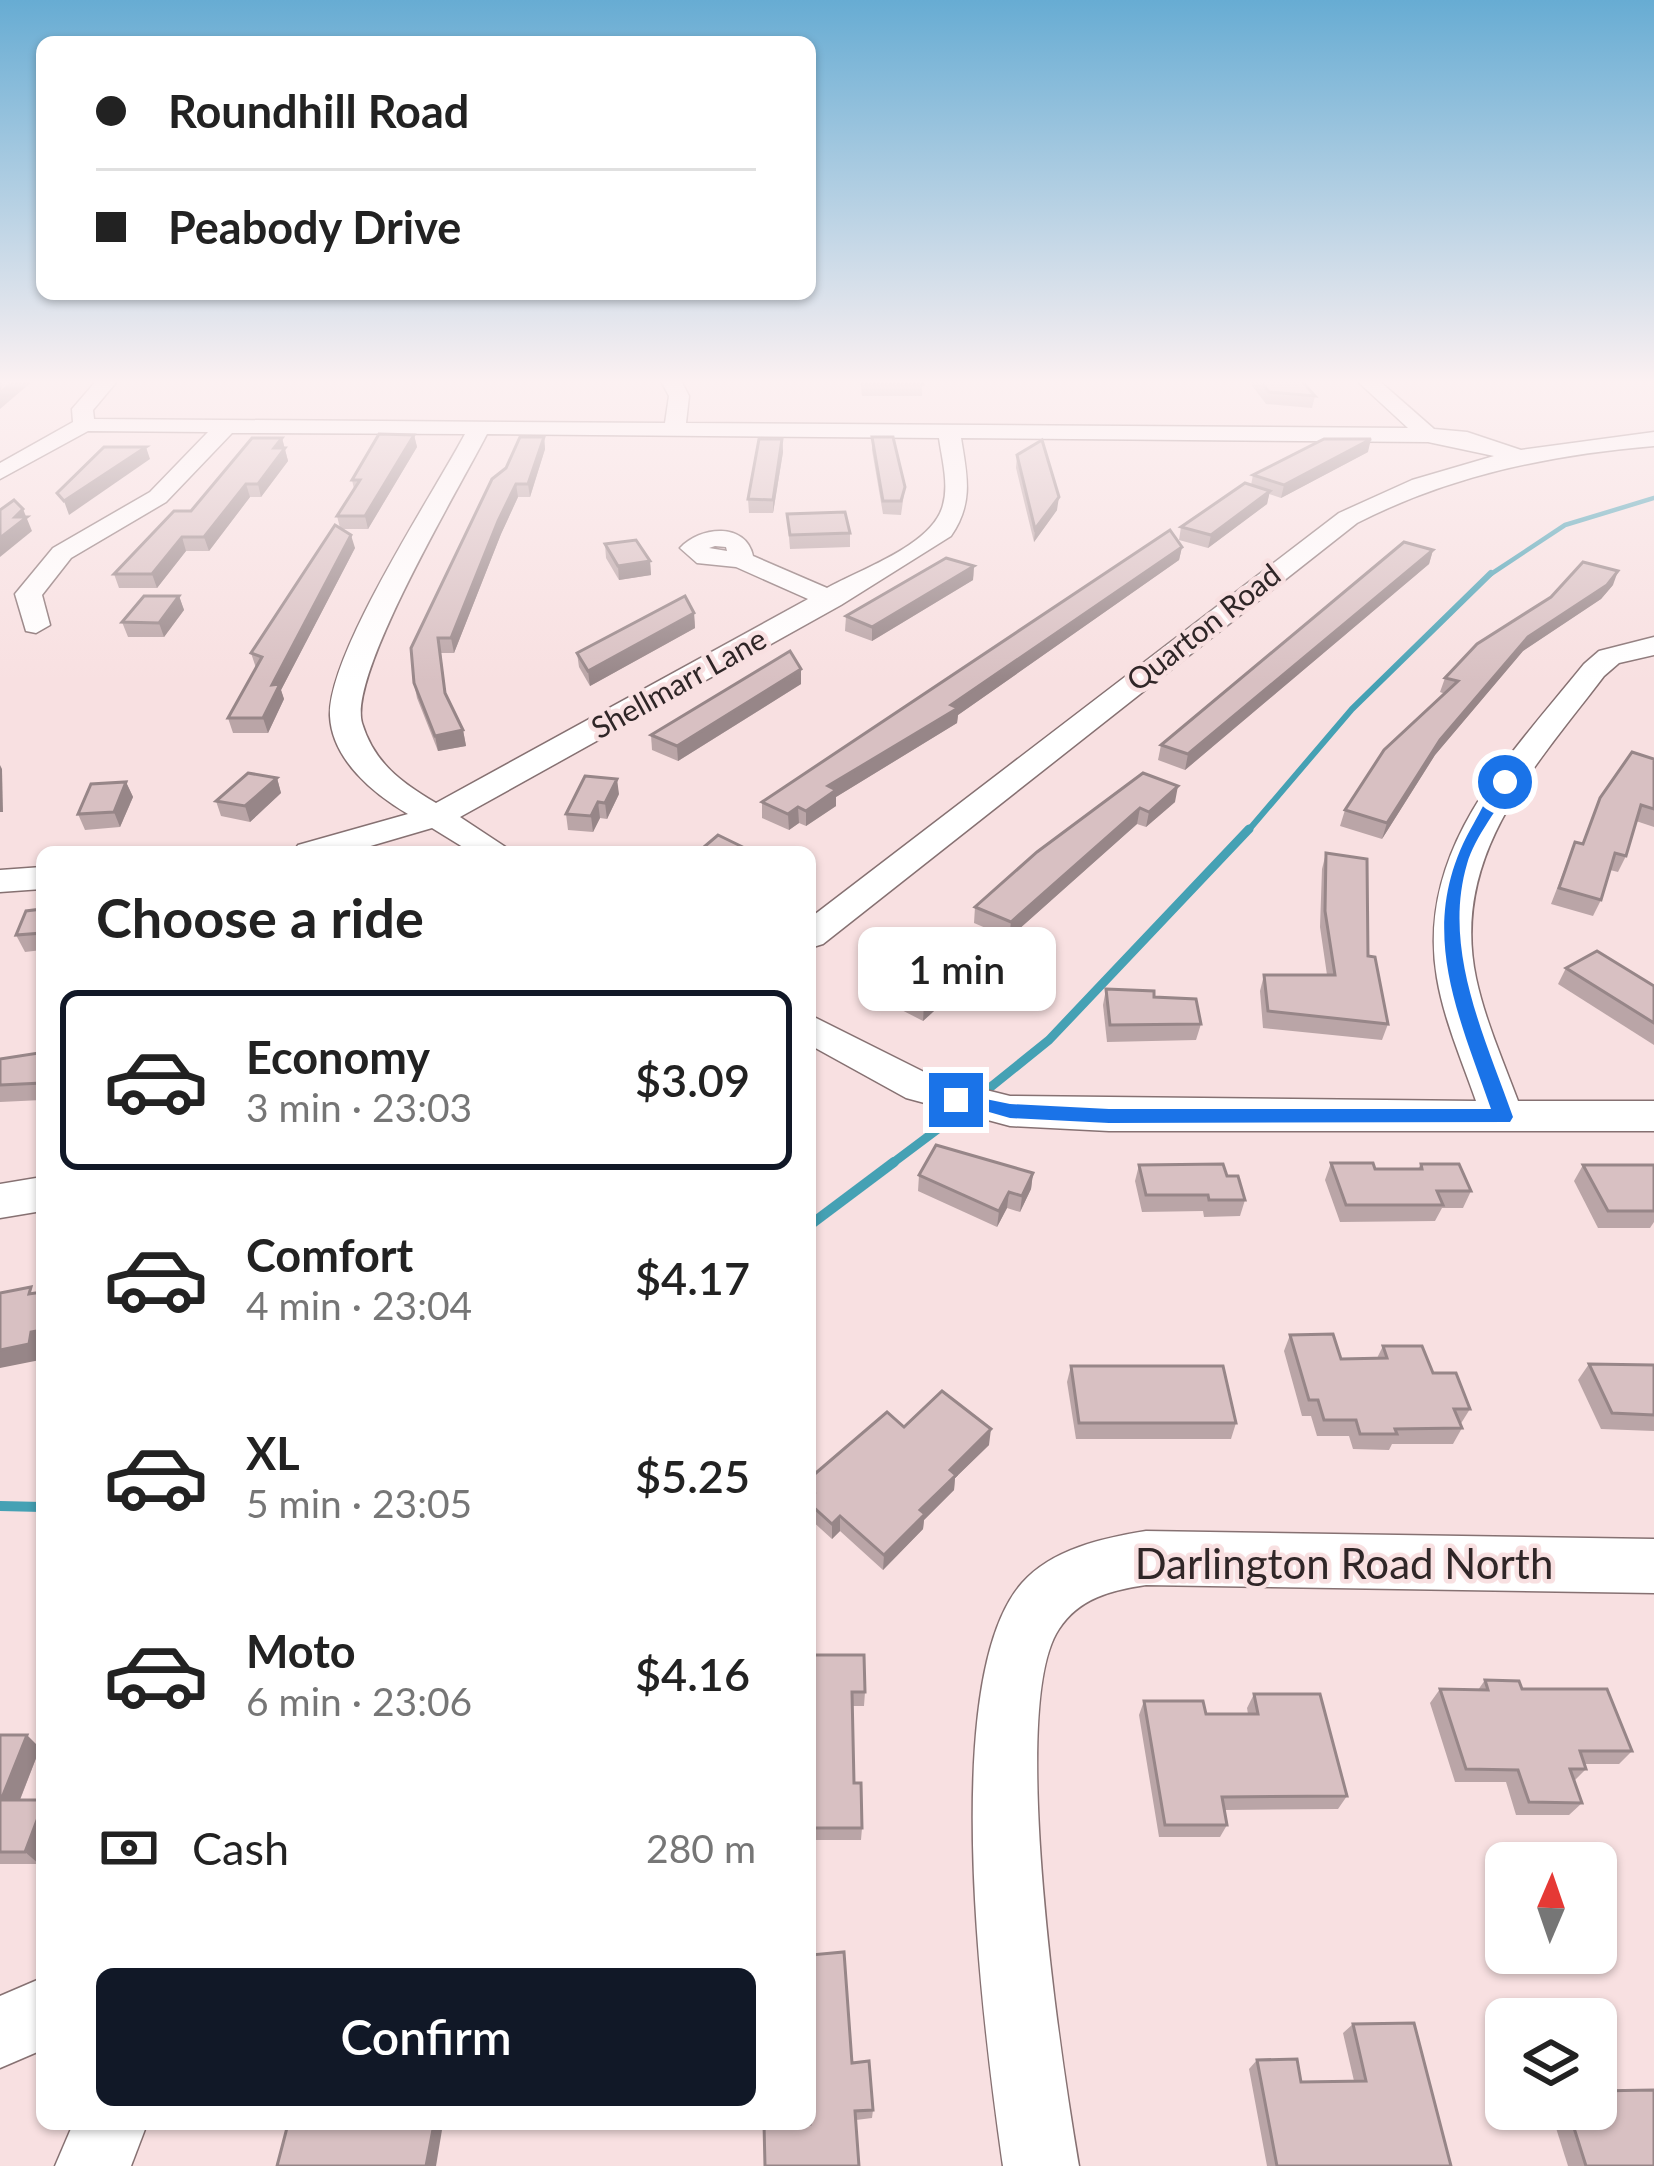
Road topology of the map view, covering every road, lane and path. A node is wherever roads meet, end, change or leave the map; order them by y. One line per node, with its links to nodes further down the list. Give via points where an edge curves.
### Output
1 (174, 480): 7 (street, via 49,565 28,594)
2 (452, 480): 9 (street, via 355,663 344,700 348,734 363,762)
3 (956, 480): 6 (street, Shellmarr Lane, via 949,526)
4 (1439, 480): 14 (street, Quarton Road, via 1329,530)
5 (741, 560): 6 (street)
6 (830, 599): 9 (street, Shellmarr Lane)
7 (36, 626)
8 (1654, 646): 16 (street, via 1610,657 1594,670 1495,797 1460,862 1450,932 1455,973)
9 (434, 818): 10 (street, Shellmarr Lane); 11 (street)
10 (332, 846)
11 (485, 846)
12 (36, 878): 13 (street)
13 (0, 881)
14 (816, 931)
15 (816, 1031): 16 (street, via 921,1088 1010,1111)
16 (1503, 1117): 17 (street)
17 (1654, 1117)
18 (36, 1195): 19 (street)
19 (0, 1201)
20 (1654, 1566): 25 (street, Darlington Road North, via 1146,1558 1078,1574 1049,1594 1019,1644 1006,1740)
21 (36, 2017): 22 (street)
22 (0, 2032)
23 (108, 2130): 24 (street)
24 (93, 2166)
25 (1041, 2166)

